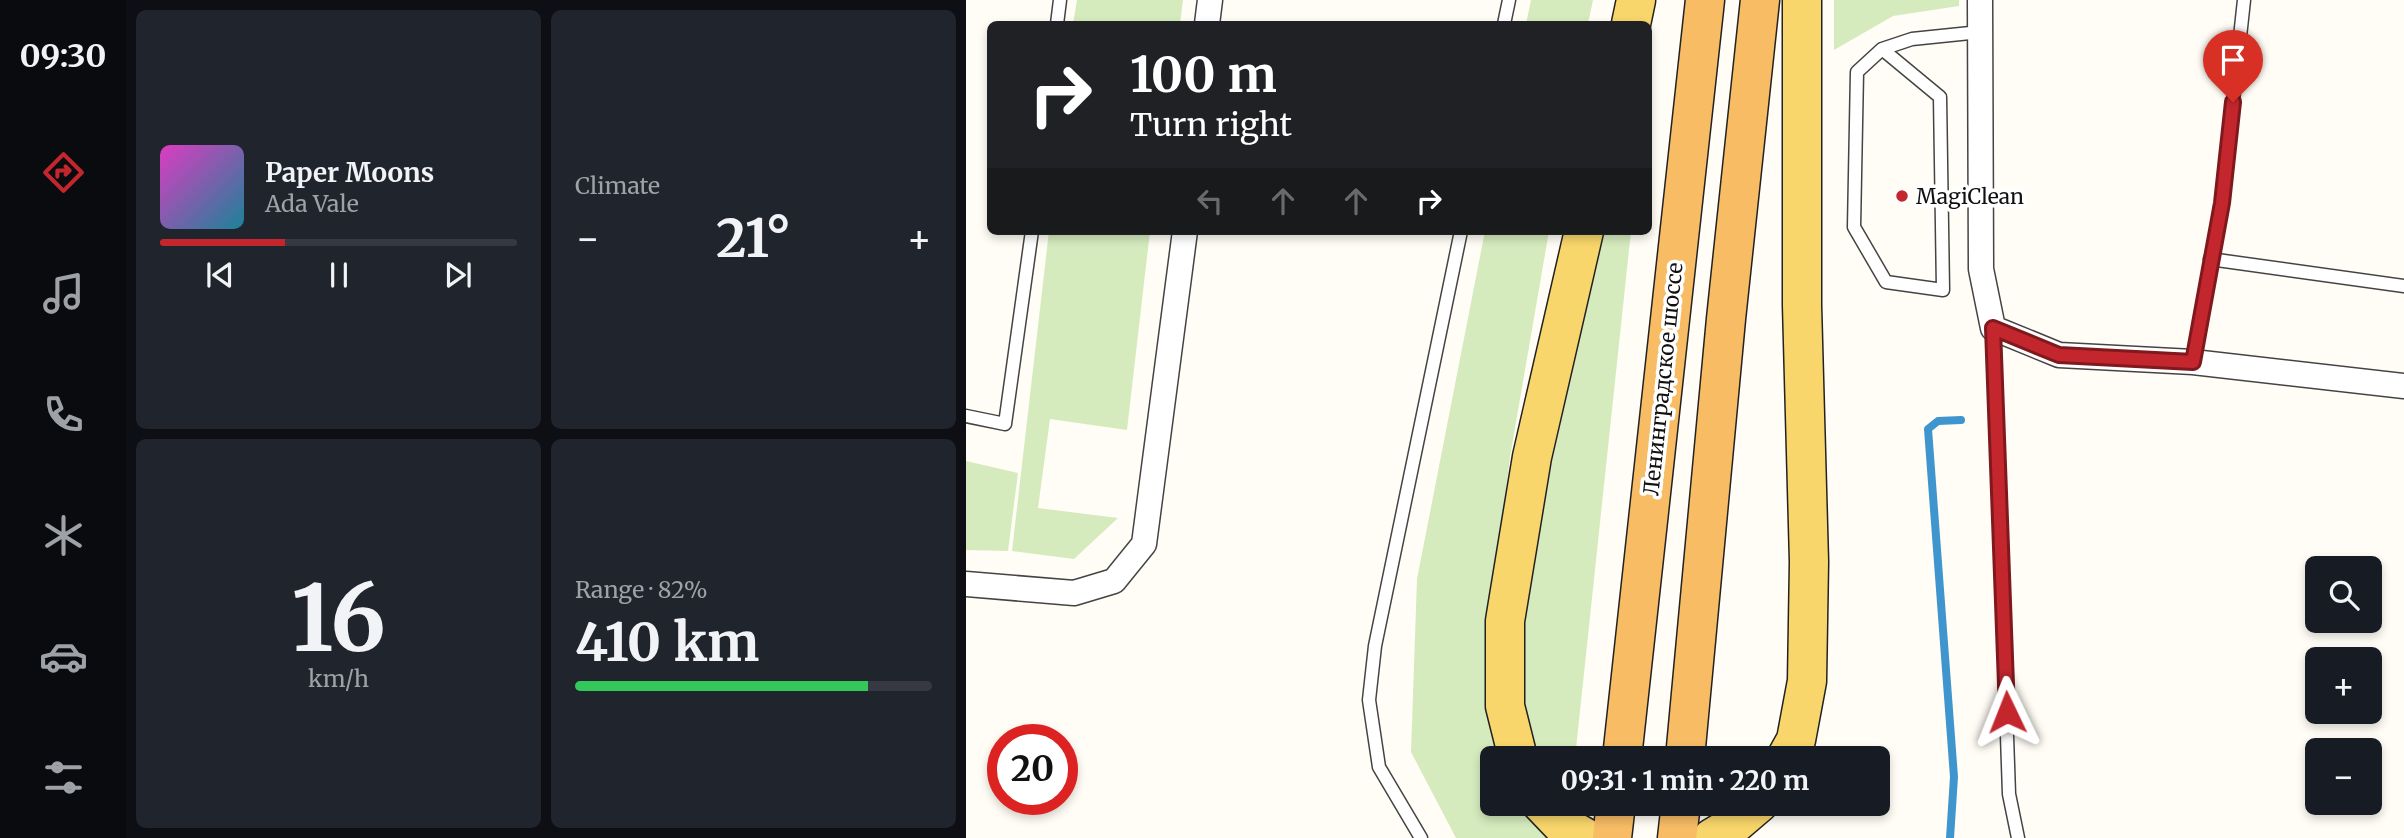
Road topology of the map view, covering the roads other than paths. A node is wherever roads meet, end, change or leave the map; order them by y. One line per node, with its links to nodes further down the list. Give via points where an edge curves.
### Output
1 (1060, 0): 10 (lane)
2 (1210, 0): 11 (street)
3 (1509, 0): 12 (lane)
4 (1636, 0): 13 (main road)
5 (1705, 0): 28 (highway, Ленинградское шоссе)
6 (1760, 0): 29 (highway)
7 (1802, 0): 30 (main road, via 1802,305 1809,562 1807,681)
8 (1980, 0): 14 (street)
9 (2244, 0): 20 (lane, via 2222,203)
10 (1057, 21)
11 (1207, 21)
12 (1505, 21)
13 (1632, 21)
14 (1979, 32): 15 (lane, via 1912,40); 22 (street, via 1981,269)
15 (1882, 49): 15 (lane, via 1857,72 1854,227 1886,282 1943,290 1940,97)
16 (1031, 235): 25 (lane, via 1005,424)
17 (1184, 235): 26 (street, via 1144,544 1114,581 1074,593)
18 (1460, 235): 34 (lane, via 1374,646 1368,700 1379,767)
19 (1583, 235): 27 (main road, via 1532,457 1505,621 1505,706)
20 (2210, 259): 21 (lane); 23 (lane)
21 (2404, 286)
22 (1993, 328): 23 (street, via 2059,355); 38 (lane, via 2010,794)
23 (2193, 362): 24 (street)
24 (2404, 386)
25 (966, 416)
26 (966, 584)
27 (1515, 746)
28 (1623, 746)
29 (1686, 746)
30 (1793, 746)
31 (1553, 816): 35 (main road)
32 (1615, 816): 36 (highway)
33 (1680, 816): 37 (highway)
34 (1421, 838)
35 (1586, 838)
36 (1612, 838)
37 (1677, 838)
38 (2018, 838)

